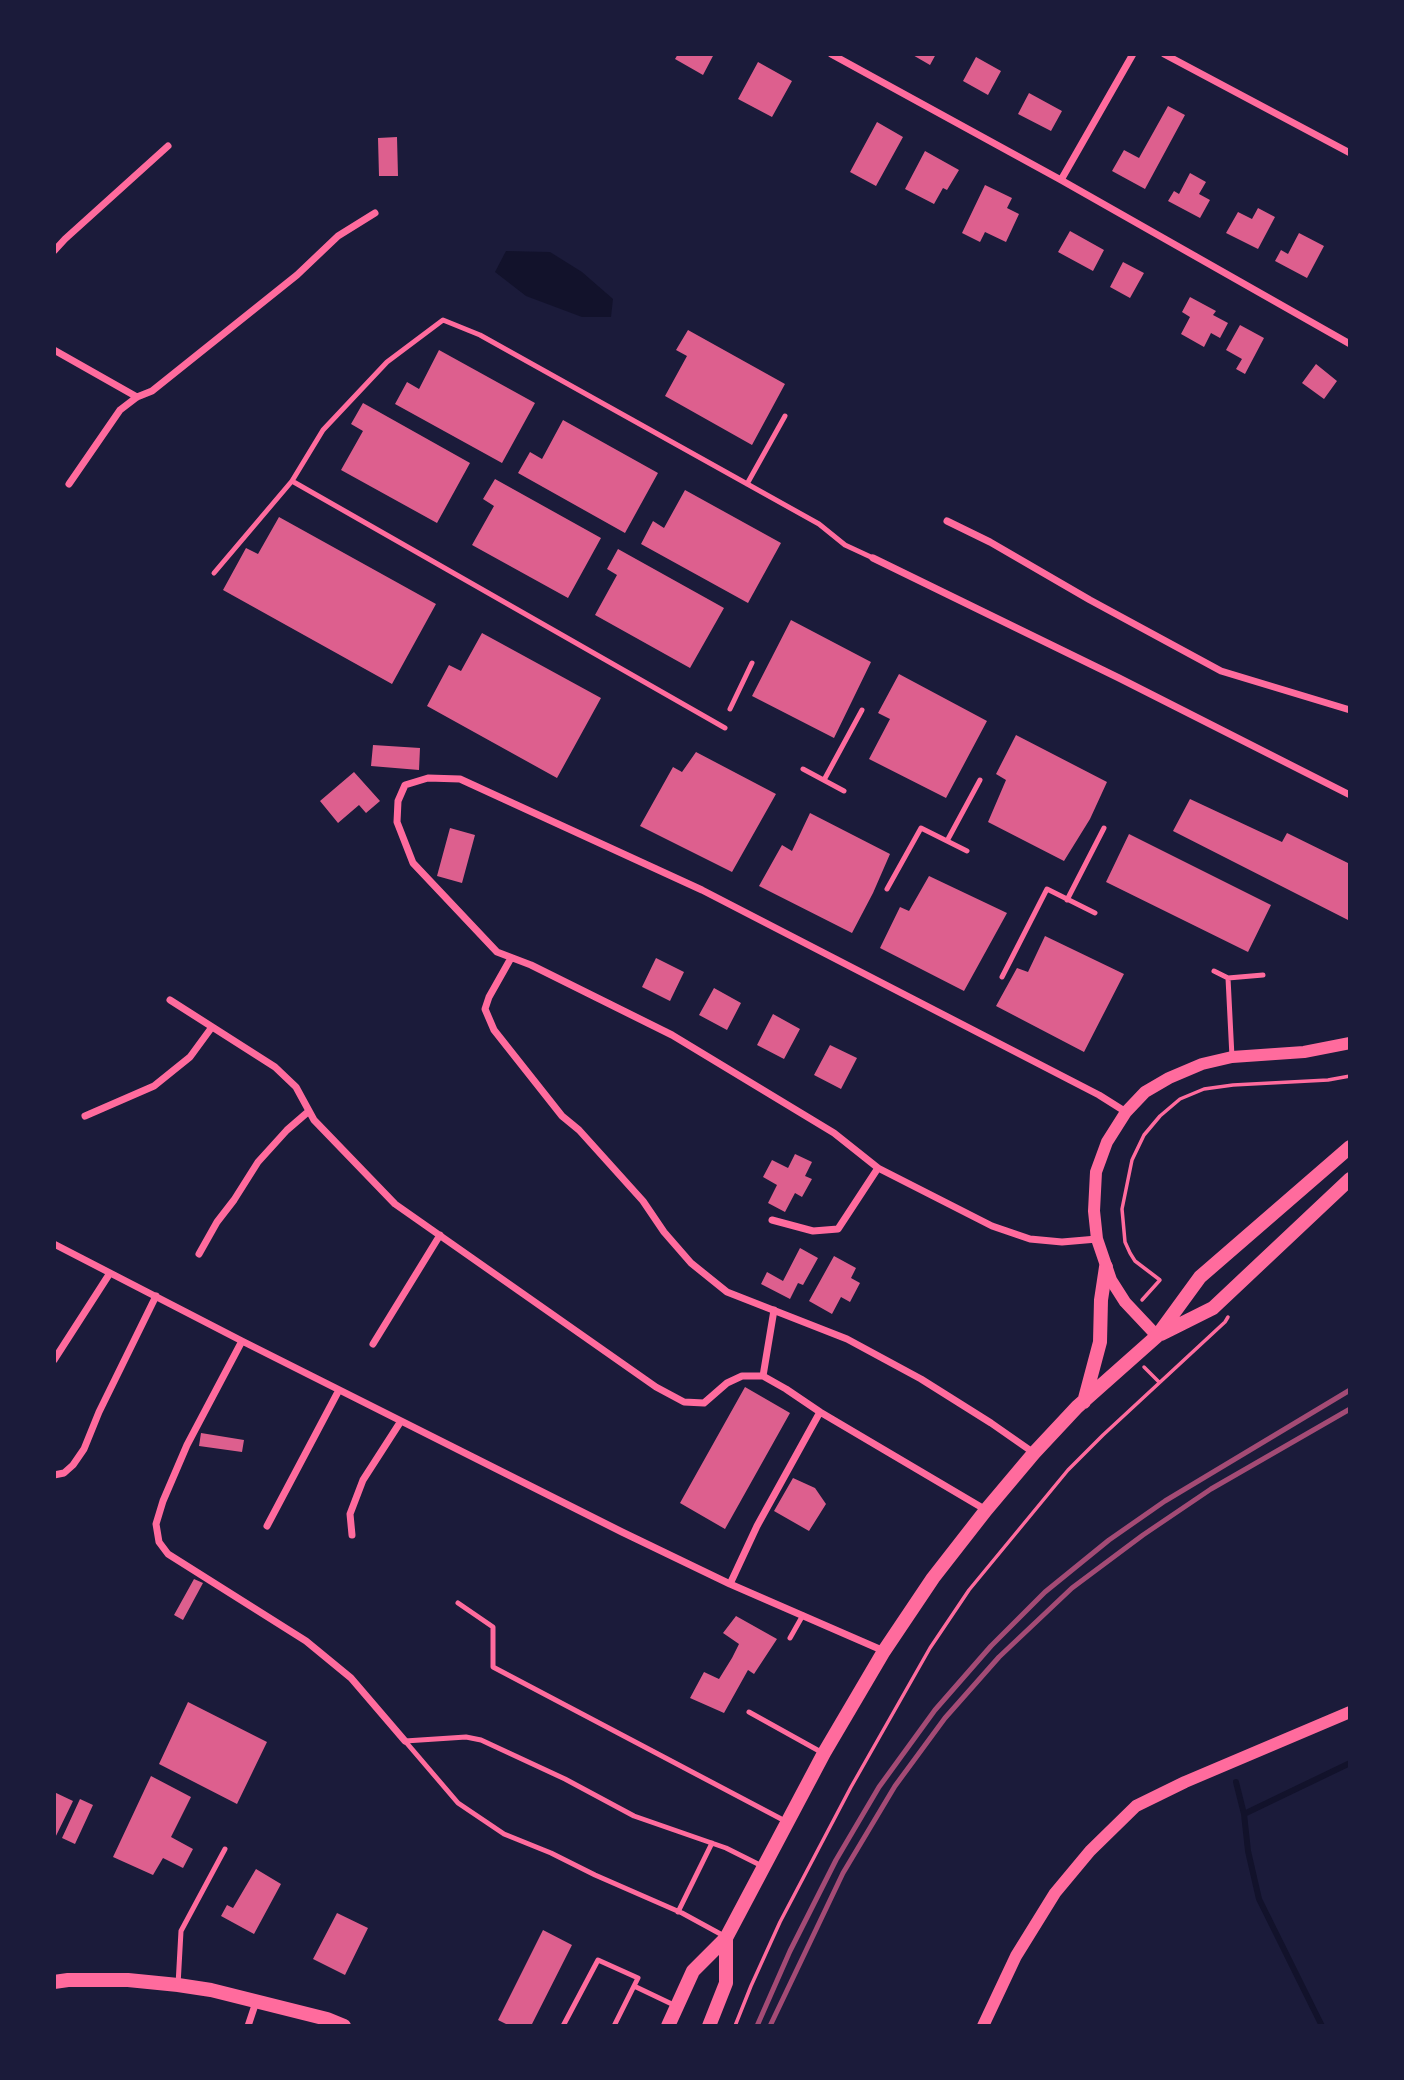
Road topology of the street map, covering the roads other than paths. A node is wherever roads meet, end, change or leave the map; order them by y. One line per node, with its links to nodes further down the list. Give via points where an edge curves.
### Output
1 (831, 54): 6 (street)
2 (1133, 54): 6 (street)
3 (1164, 54): 5 (street)
4 (168, 146): 8 (street)
5 (1350, 153)
6 (1060, 180): 9 (street)
7 (374, 212): 11 (street, via 338,236 297,275 152,391)
8 (54, 251)
9 (1350, 344)
10 (54, 350): 11 (street)
11 (137, 397): 14 (street, via 120,410)
12 (785, 416): 15 (lane)
13 (292, 481): 15 (lane, via 323,430 387,362 443,320 480,335); 18 (lane); 23 (lane)
14 (69, 484)
15 (747, 484): 17 (lane)
16 (947, 521): 22 (street, via 1221,671)
17 (873, 558): 28 (street)
18 (214, 573)
19 (752, 663): 20 (lane)
20 (730, 709)
21 (862, 710): 25 (lane)
22 (1350, 710)
23 (725, 728)
24 (803, 769): 25 (lane)
25 (824, 780): 27 (lane)
26 (980, 780): 30 (lane)
27 (844, 791)
28 (1350, 795)
29 (1104, 828): 33 (lane)
30 (947, 841): 31 (lane); 32 (lane, via 921,828)
31 (967, 851)
32 (887, 889)
33 (1068, 900): 34 (lane); 38 (lane, via 1046,890)
34 (1095, 913)
35 (511, 958): 45 (street, via 497,952 413,863 397,822 405,785 428,778 460,779 702,890); 48 (street, via 672,1035 834,1133); 58 (street, via 485,1009 494,1030 562,1116 643,1201 691,1262 727,1292)
36 (1214, 971): 39 (lane)
37 (1264, 975): 39 (lane)
38 (1002, 977)
39 (1228, 978): 43 (lane)
40 (170, 1000): 41 (street)
41 (212, 1027): 44 (street, via 275,1067 296,1087); 46 (street, via 190,1057 154,1086)
42 (1350, 1043): 43 (street, via 1304,1052)
43 (1232, 1057): 45 (street, via 1169,1078 1145,1092)
44 (309, 1111): 51 (street, via 395,1204); 54 (street, via 258,1162)
45 (1126, 1112): 52 (street, via 1107,1142 1097,1172)
46 (85, 1116)
47 (1350, 1147): 59 (main road, via 1200,1277)
48 (878, 1168): 50 (street, via 838,1229 813,1231); 52 (street, via 992,1226 1030,1239)
49 (1350, 1179): 59 (main road, via 1213,1308)
50 (772, 1220)
51 (440, 1236): 61 (street); 63 (street, via 684,1402 704,1403 742,1376)
52 (1097, 1239): 55 (street)
53 (54, 1244): 56 (street)
54 (199, 1254)
55 (1106, 1267): 59 (street, via 1125,1302); 65 (main road, via 1100,1342)
56 (110, 1273): 57 (street); 62 (street)
57 (156, 1296): 60 (street); 69 (street, via 84,1449 64,1473)
58 (774, 1310): 63 (street); 68 (street, via 847,1339 921,1379)
59 (1157, 1336): 65 (main road)
60 (242, 1341): 64 (street); 80 (street, via 163,1501 156,1524 159,1542 168,1554 315,1649 351,1678)
61 (373, 1345)
62 (54, 1360)
63 (763, 1376): 66 (street)
64 (339, 1390): 67 (street); 71 (street)
65 (1084, 1402): 68 (main road)
66 (820, 1412): 70 (street); 73 (street)
67 (401, 1421): 72 (street, via 363,1480 350,1514); 73 (street)
68 (1034, 1452): 70 (main road)
69 (54, 1475)
70 (986, 1510): 77 (main road)
71 (267, 1526)
72 (352, 1535)
73 (730, 1584): 75 (street)
74 (458, 1603): 82 (lane, via 493,1628 493,1667)
75 (803, 1615): 76 (lane); 77 (street)
76 (790, 1638)
77 (884, 1651): 81 (main road)
78 (749, 1712): 81 (lane)
79 (1350, 1712): 99 (street, via 1136,1806 1055,1893 1016,1956)
80 (405, 1741): 83 (lane, via 481,1740 634,1816); 86 (lane, via 458,1803 504,1834)
81 (824, 1753): 82 (main road)
82 (787, 1822): 85 (main road)
83 (712, 1843): 85 (lane); 86 (lane)
84 (225, 1849): 89 (lane, via 181,1931)
85 (763, 1867): 87 (main road)
86 (678, 1912): 87 (lane)
87 (726, 1938): 92 (main road, via 693,1971); 98 (main road, via 726,1983)
88 (54, 1982): 89 (main road, via 128,1980)
89 (177, 1985): 91 (main road)
90 (634, 1986): 92 (lane); 95 (lane, via 638,1978 598,1960); 96 (lane)
91 (256, 2002): 93 (street); 94 (main road)
92 (677, 2006): 97 (main road)
93 (248, 2026)
94 (344, 2026)
95 (563, 2026)
96 (614, 2026)
97 (667, 2026)
98 (709, 2026)
99 (983, 2026)

